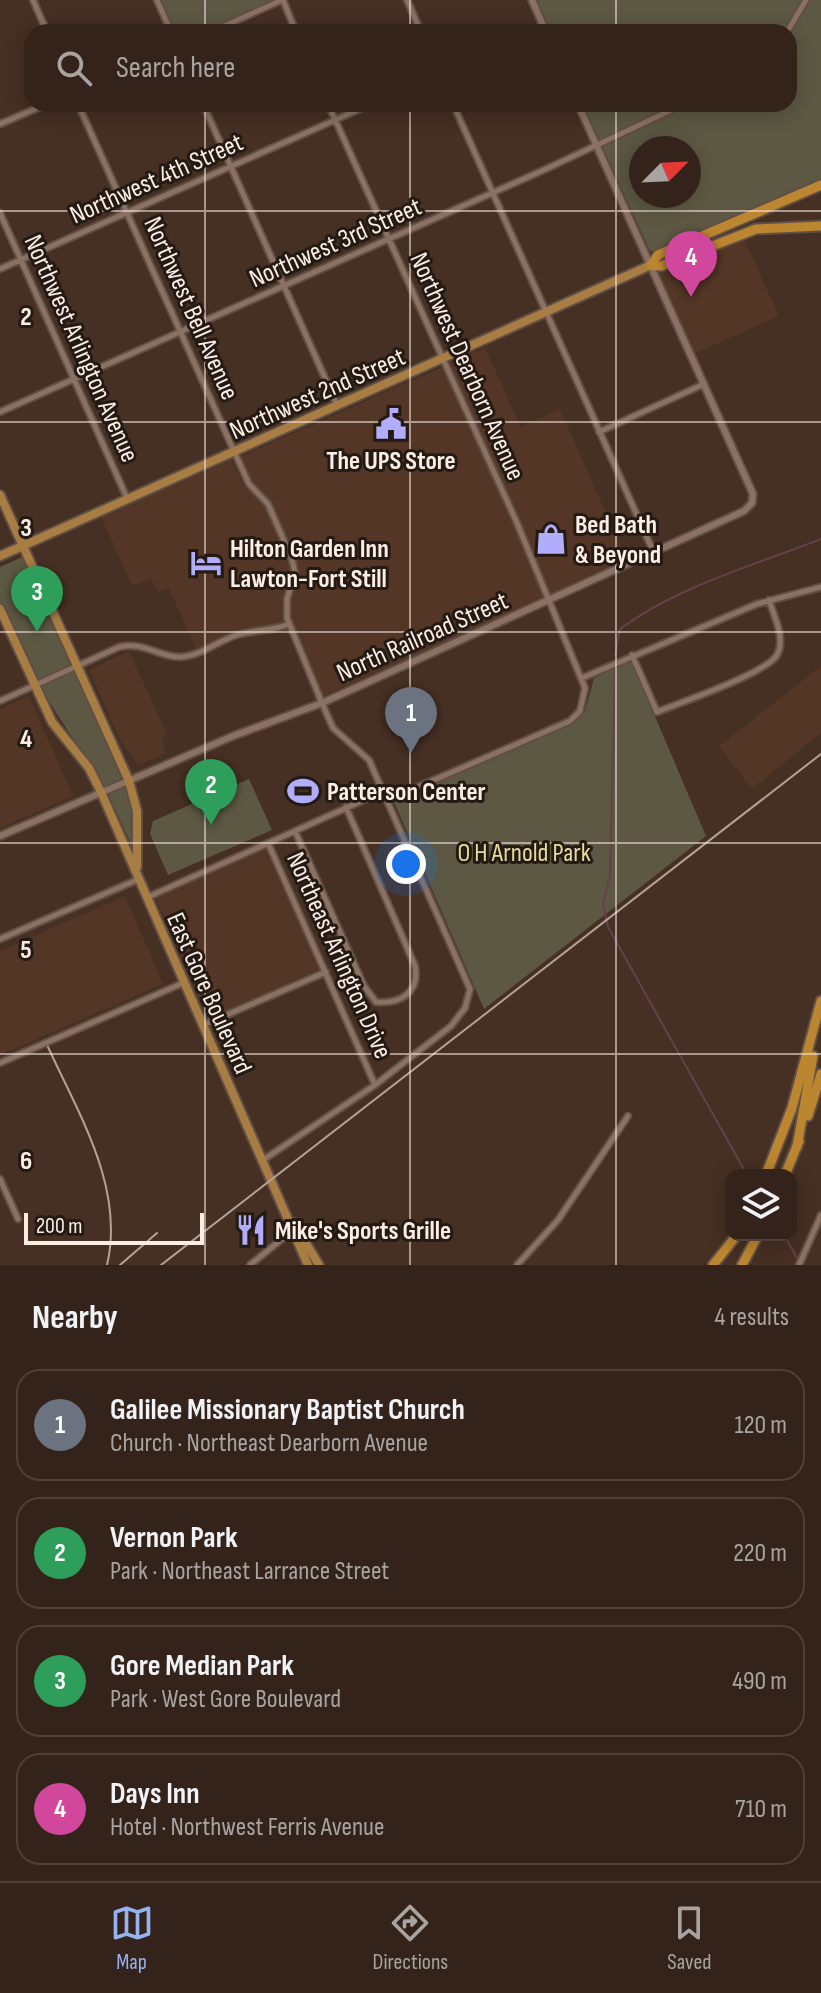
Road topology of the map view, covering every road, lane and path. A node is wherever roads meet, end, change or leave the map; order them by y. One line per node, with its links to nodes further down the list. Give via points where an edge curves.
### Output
1 (33, 0): 7 (street)
2 (157, 0): 8 (street)
3 (282, 0): 9 (street); 10 (street)
4 (407, 0): 11 (street)
5 (532, 0): 12 (street)
6 (806, 0): 13 (street)
7 (44, 24)
8 (168, 24)
9 (229, 24)
10 (292, 24)
11 (418, 24)
12 (542, 24)
13 (792, 24)
14 (28, 112): 23 (street)
15 (82, 112): 29 (street, Northwest Bell Avenue)
16 (207, 112): 25 (street)
17 (332, 112): 22 (street, Northwest Dearborn Avenue)
18 (353, 112): 22 (street, Northwest 4th Street)
19 (457, 112): 27 (street)
20 (582, 112): 24 (street)
21 (667, 112): 24 (street, Northwest 3rd Street)
22 (335, 120): 25 (street, Northwest 4th Street); 31 (street, Northwest Dearborn Avenue)
23 (0, 124)
24 (597, 146): 27 (street, Northwest 3rd Street); 33 (street)
25 (231, 167): 29 (street, Northwest 4th Street); 35 (street)
26 (821, 185): 33 (highway, via 658,255)
27 (492, 193): 31 (street, Northwest 3rd Street); 36 (street)
28 (0, 213): 32 (street, Northwest Arlington Avenue)
29 (127, 213): 32 (street, Northwest 4th Street); 37 (street, Northwest Bell Avenue)
30 (821, 226): 33 (highway, via 756,229 661,266)
31 (389, 239): 35 (street, Northwest 3rd Street); 38 (street, Northwest Dearborn Avenue)
32 (21, 260): 34 (street, Northwest 4th Street); 39 (street, Northwest Arlington Avenue)
33 (651, 265): 36 (main road, Northwest 2nd Street); 40 (street)
34 (0, 269)
35 (284, 286): 37 (street, Northwest 3rd Street); 41 (street)
36 (546, 313): 38 (main road, Northwest 2nd Street); 43 (street)
37 (180, 333): 39 (street, Northwest 3rd Street); 44 (street, Northwest Bell Avenue)
38 (442, 360): 41 (main road, Northwest 2nd Street); 52 (street, Northwest Dearborn Avenue)
39 (74, 380): 42 (street, Northwest 3rd Street); 46 (street, Northwest Arlington Avenue)
40 (704, 384): 43 (street); 48 (street, North Railroad Street, via 753,494 752,503)
41 (337, 406): 44 (main road, Northwest 2nd Street)
42 (0, 412)
43 (599, 432): 48 (street)
44 (234, 451): 46 (main road, Northwest 2nd Street); 54 (street, Northwest Bell Avenue, via 249,484 264,496 292,559 295,573 285,610)
45 (0, 495): 47 (main road)
46 (128, 499): 47 (main road, Northwest 2nd Street)
47 (23, 546): 49 (main road, Northwest 2nd Street); 56 (main road)
48 (654, 553): 52 (street, North Railroad Street)
49 (0, 556)
50 (821, 587): 51 (street)
51 (769, 600): 55 (street); 55 (street, via 781,642 768,665 657,712)
52 (549, 601): 57 (street, Northwest Dearborn Avenue); 60 (street, North Railroad Street)
53 (0, 609): 58 (main road, East Gore Boulevard)
54 (289, 624): 56 (street, via 235,636 188,656 130,644); 60 (street, Northwest Bell Avenue)
55 (632, 655): 57 (street)
56 (79, 665): 58 (street); 61 (main road)
57 (582, 678): 64 (street, via 585,699 570,721)
58 (34, 685): 59 (street); 63 (main road, East Gore Boulevard, via 52,722)
59 (0, 701)
60 (322, 703): 61 (street, North Railroad Street); 62 (street, Northwest Bell Avenue, via 333,728 369,760)
61 (129, 781): 63 (street, North Railroad Street); 69 (main road, via 137,811)
62 (384, 791): 64 (street, Northwest Bell Avenue); 65 (street)
63 (101, 792): 67 (street, North Railroad Street); 69 (main road, East Gore Boulevard)
64 (388, 800): 79 (street, Northwest Bell Avenue, via 470,989 465,1008 451,1026)
65 (346, 807): 66 (street); 66 (street, Northeast Arlington Drive, via 415,966 412,991 399,1001 376,1002 364,986)
66 (295, 831): 68 (street)
67 (0, 836)
68 (268, 843): 70 (street); 72 (street, Northeast Arlington Drive)
69 (138, 875): 70 (main road, East Gore Boulevard); 71 (street)
70 (146, 898): 73 (main road, East Gore Boulevard)
71 (0, 939)
72 (326, 972): 75 (street); 79 (street, Northeast Arlington Drive)
73 (183, 983): 75 (main road, East Gore Boulevard); 77 (street)
74 (821, 1001): 78 (highway); 81 (highway)
75 (202, 1026): 82 (main road, East Gore Boulevard)
76 (821, 1047): 78 (highway)
77 (0, 1063)
78 (816, 1072): 81 (highway); 84 (highway)
79 (375, 1085): 82 (street)
80 (628, 1116): 95 (street, via 558,1220)
81 (780, 1141): 83 (highway)
82 (263, 1160): 88 (main road, East Gore Boulevard)
83 (768, 1169)
84 (788, 1169)
85 (0, 1179): 87 (street)
86 (821, 1215): 99 (street)
87 (18, 1219)
88 (295, 1229): 92 (street); 93 (main road, East Gore Boulevard); 94 (main road, East Gore Boulevard)
89 (733, 1241): 96 (highway)
90 (735, 1241): 97 (highway)
91 (755, 1241): 98 (highway)
92 (250, 1265)
93 (308, 1265)
94 (319, 1265)
95 (517, 1265)
96 (713, 1265)
97 (722, 1265)
98 (742, 1265)
99 (799, 1265)

